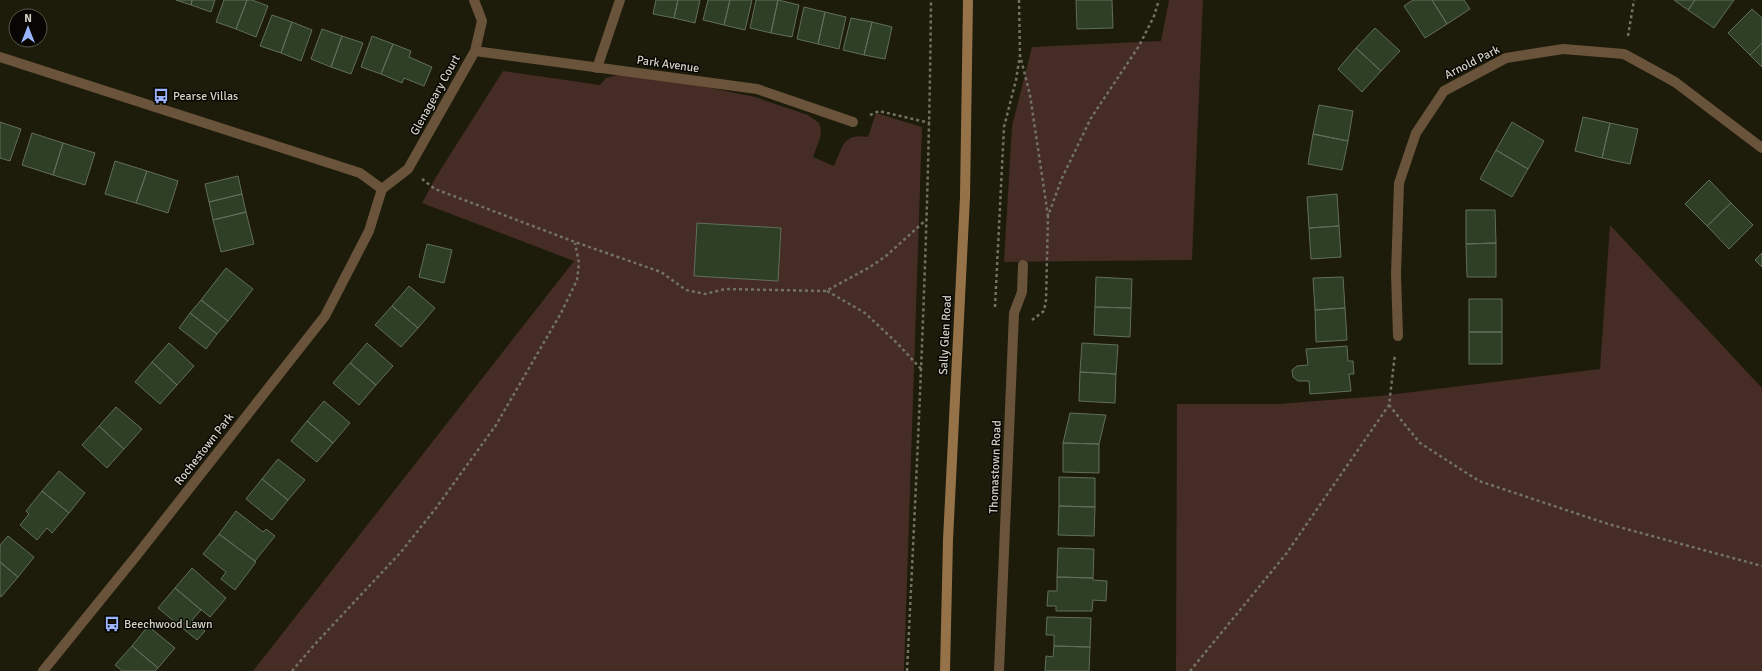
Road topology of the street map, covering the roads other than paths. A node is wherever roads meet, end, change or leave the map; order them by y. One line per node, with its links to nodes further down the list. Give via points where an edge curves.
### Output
1 (474, 0): 4 (street, Glenageary Court, via 482,21)
2 (620, 0): 6 (street)
3 (968, 0): 13 (main road, Sally Glen Road, via 965,197 948,540)
4 (475, 51): 6 (street, Park Avenue); 9 (street, Glenageary Court, via 408,169)
5 (0, 57): 9 (street, via 360,172)
6 (597, 68): 7 (street, Park Avenue, via 757,90)
7 (853, 122)
8 (1762, 148): 11 (street, Arnold Park, via 1675,82 1624,54 1563,49 1506,58 1444,91 1416,133 1399,183 1396,274)
9 (382, 189): 12 (street, Rochestown Park, via 369,231 325,316)
10 (1023, 266): 14 (street, Thomastown Road, via 1022,292 1014,313)
11 (1398, 336)
12 (43, 671)
13 (945, 671)
14 (999, 671)

